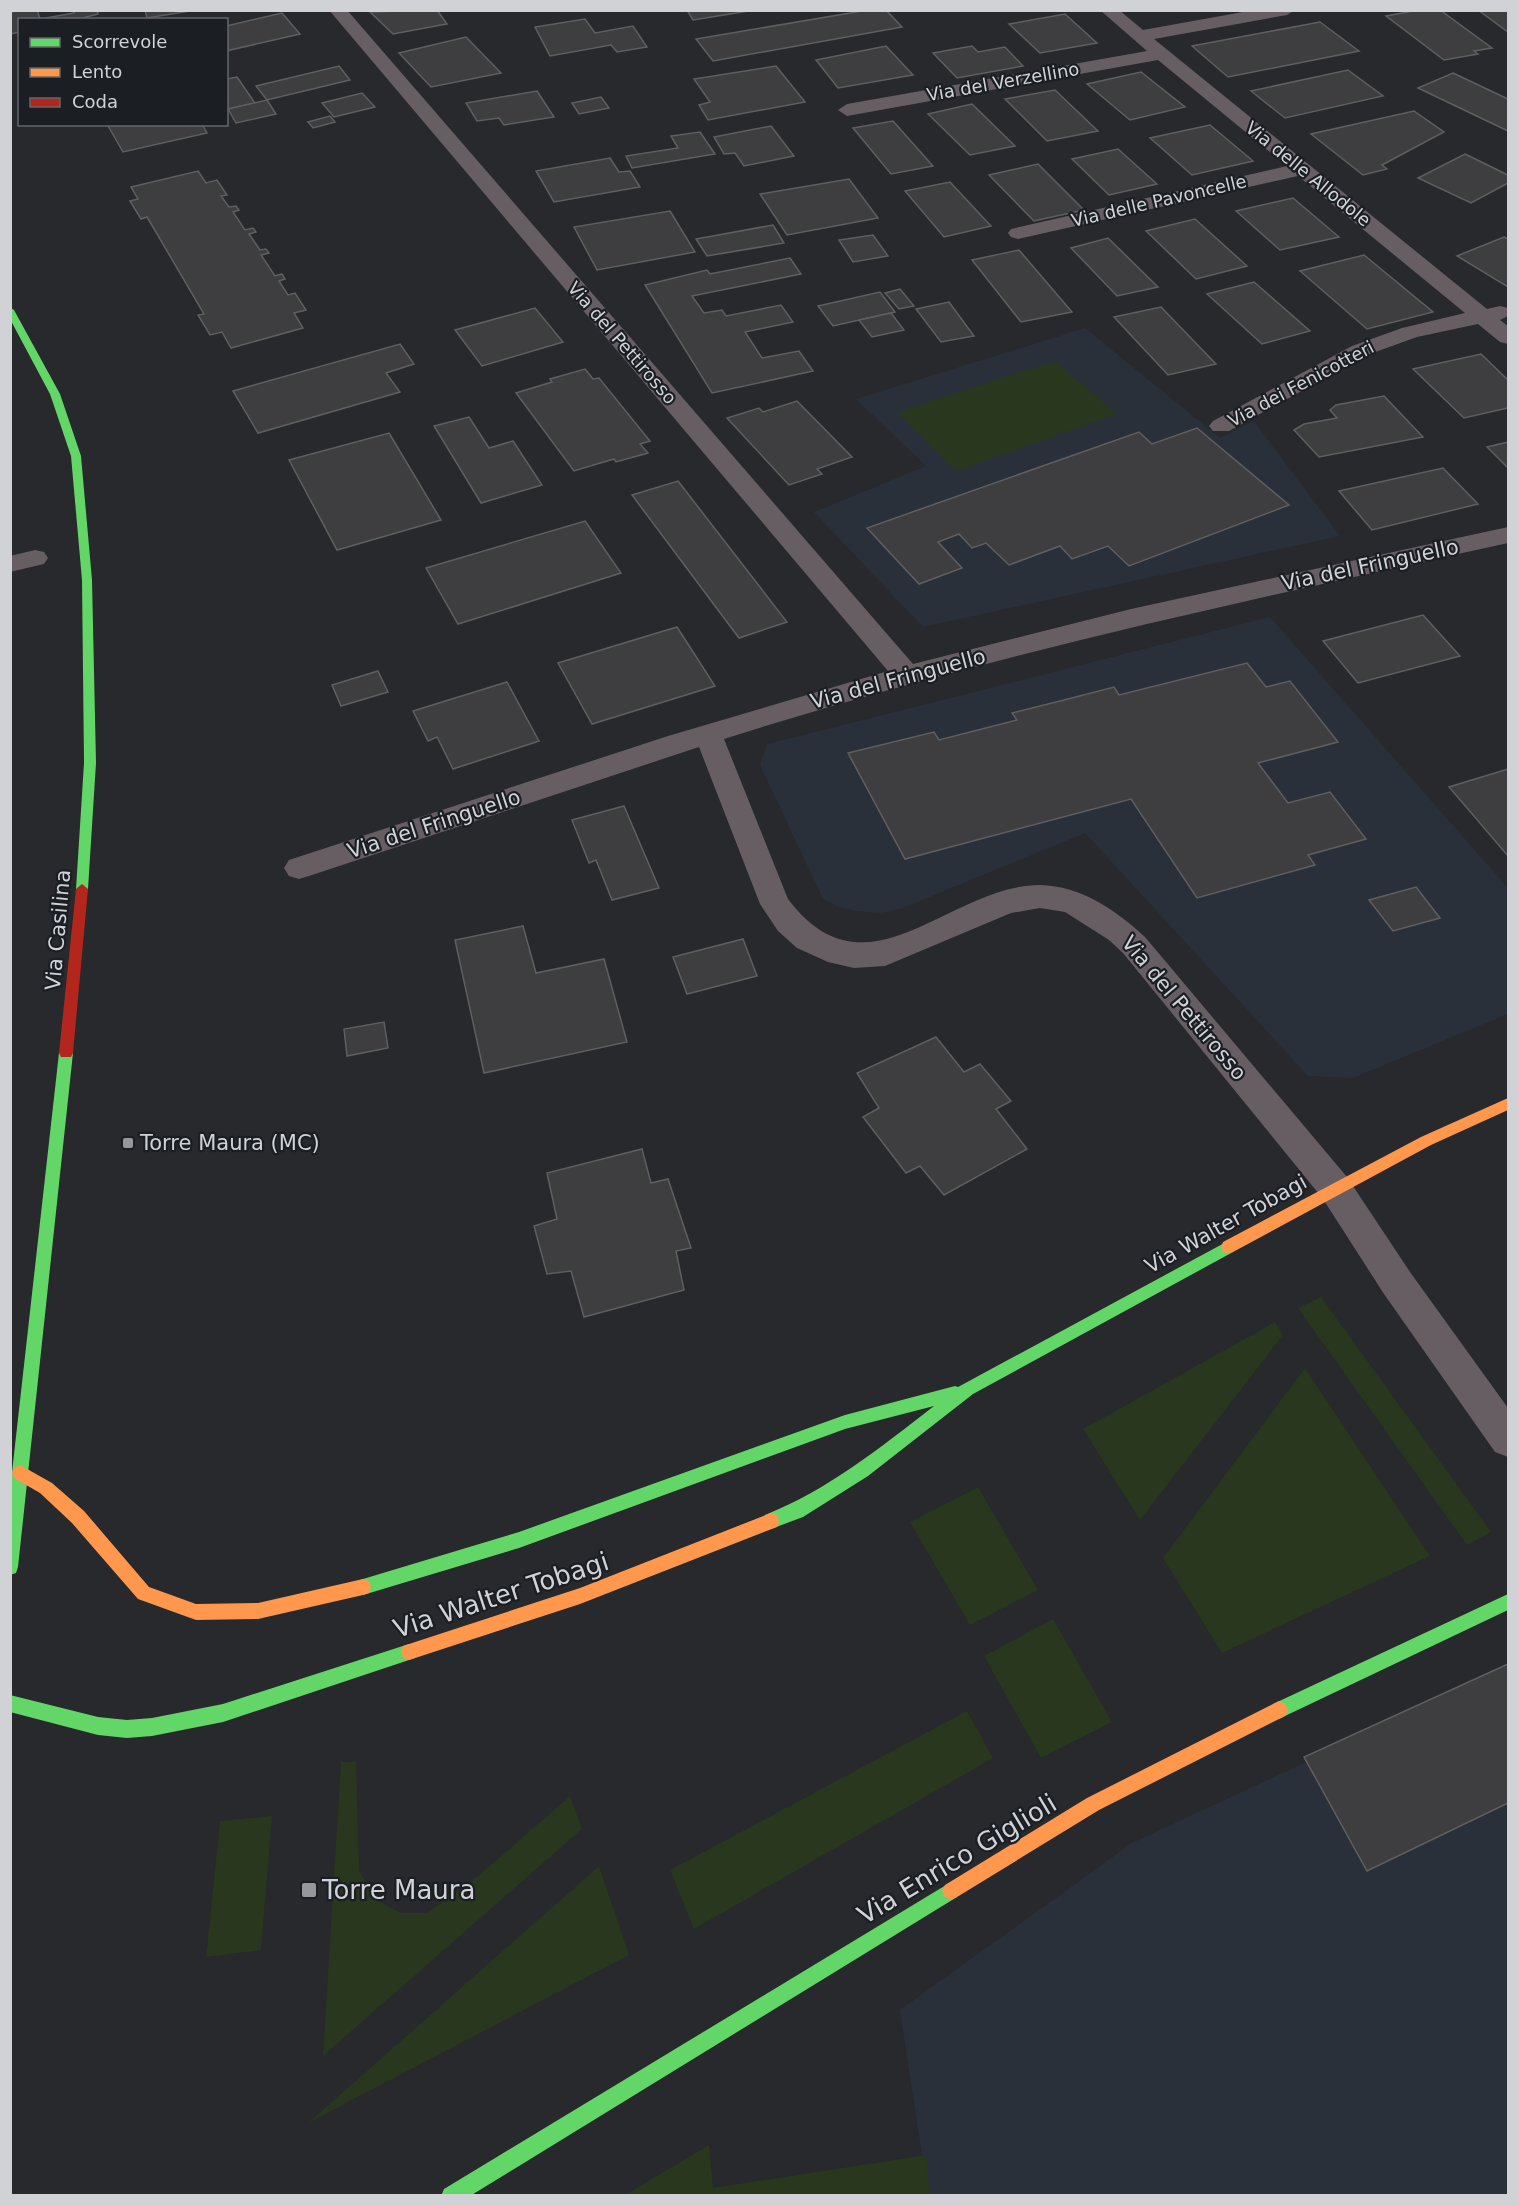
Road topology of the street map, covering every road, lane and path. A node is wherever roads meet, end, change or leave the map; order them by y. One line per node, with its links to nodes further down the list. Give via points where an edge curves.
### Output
1 (337, 10): 17 (street, Via del Pettirosso)
2 (1108, 10): 4 (street, Via delle Allodole)
3 (1287, 10): 4 (street)
4 (1138, 36): 5 (street, Via delle Allodole)
5 (1160, 54): 6 (street, Via del Verzellino); 7 (street, Via delle Allodole)
6 (847, 110)
7 (1301, 169): 8 (street, Via delle Pavoncelle); 11 (street, Via delle Allodole)
8 (1018, 233)
9 (10, 310): 24 (street, Via Casilina, via 55,394 76,456 87,580 90,752 79,937)
10 (1509, 311): 11 (street, Via dei Fenicotteri)
11 (1485, 316): 12 (street, Via delle Allodole); 13 (street, Via dei Fenicotteri, via 1413,331 1360,350)
12 (1509, 337)
13 (1221, 426)
14 (1509, 535): 17 (street, Via del Fringuello, via 1146,614)
15 (35, 558): 16 (street)
16 (10, 564)
17 (907, 675): 18 (street, Via del Fringuello)
18 (708, 734): 19 (street, Via del Fringuello); 21 (street, Via del Pettirosso, via 776,904 808,940 829,951 875,956 895,952 1018,899 1057,899 1095,912 1134,945)
19 (299, 868)
20 (1509, 1104): 21 (street, Via Walter Tobagi, via 1426,1140)
21 (1335, 1188): 22 (street, Via Walter Tobagi); 23 (street, Via del Pettirosso, via 1397,1283)
22 (968, 1389): 24 (street, Via Walter Tobagi, via 845,1422 530,1536 424,1570 332,1596 258,1611 196,1612 144,1593 78,1517 46,1488); 27 (street, Via Walter Tobagi, via 862,1471 797,1511 580,1596 223,1713 180,1723 125,1729)
23 (1509, 1439)
24 (15, 1472): 25 (street, Via Casilina)
25 (10, 1567)
26 (1509, 1602): 28 (street, Via Enrico Giglioli, via 1244,1726 1093,1804)
27 (10, 1703)
28 (451, 2196)

